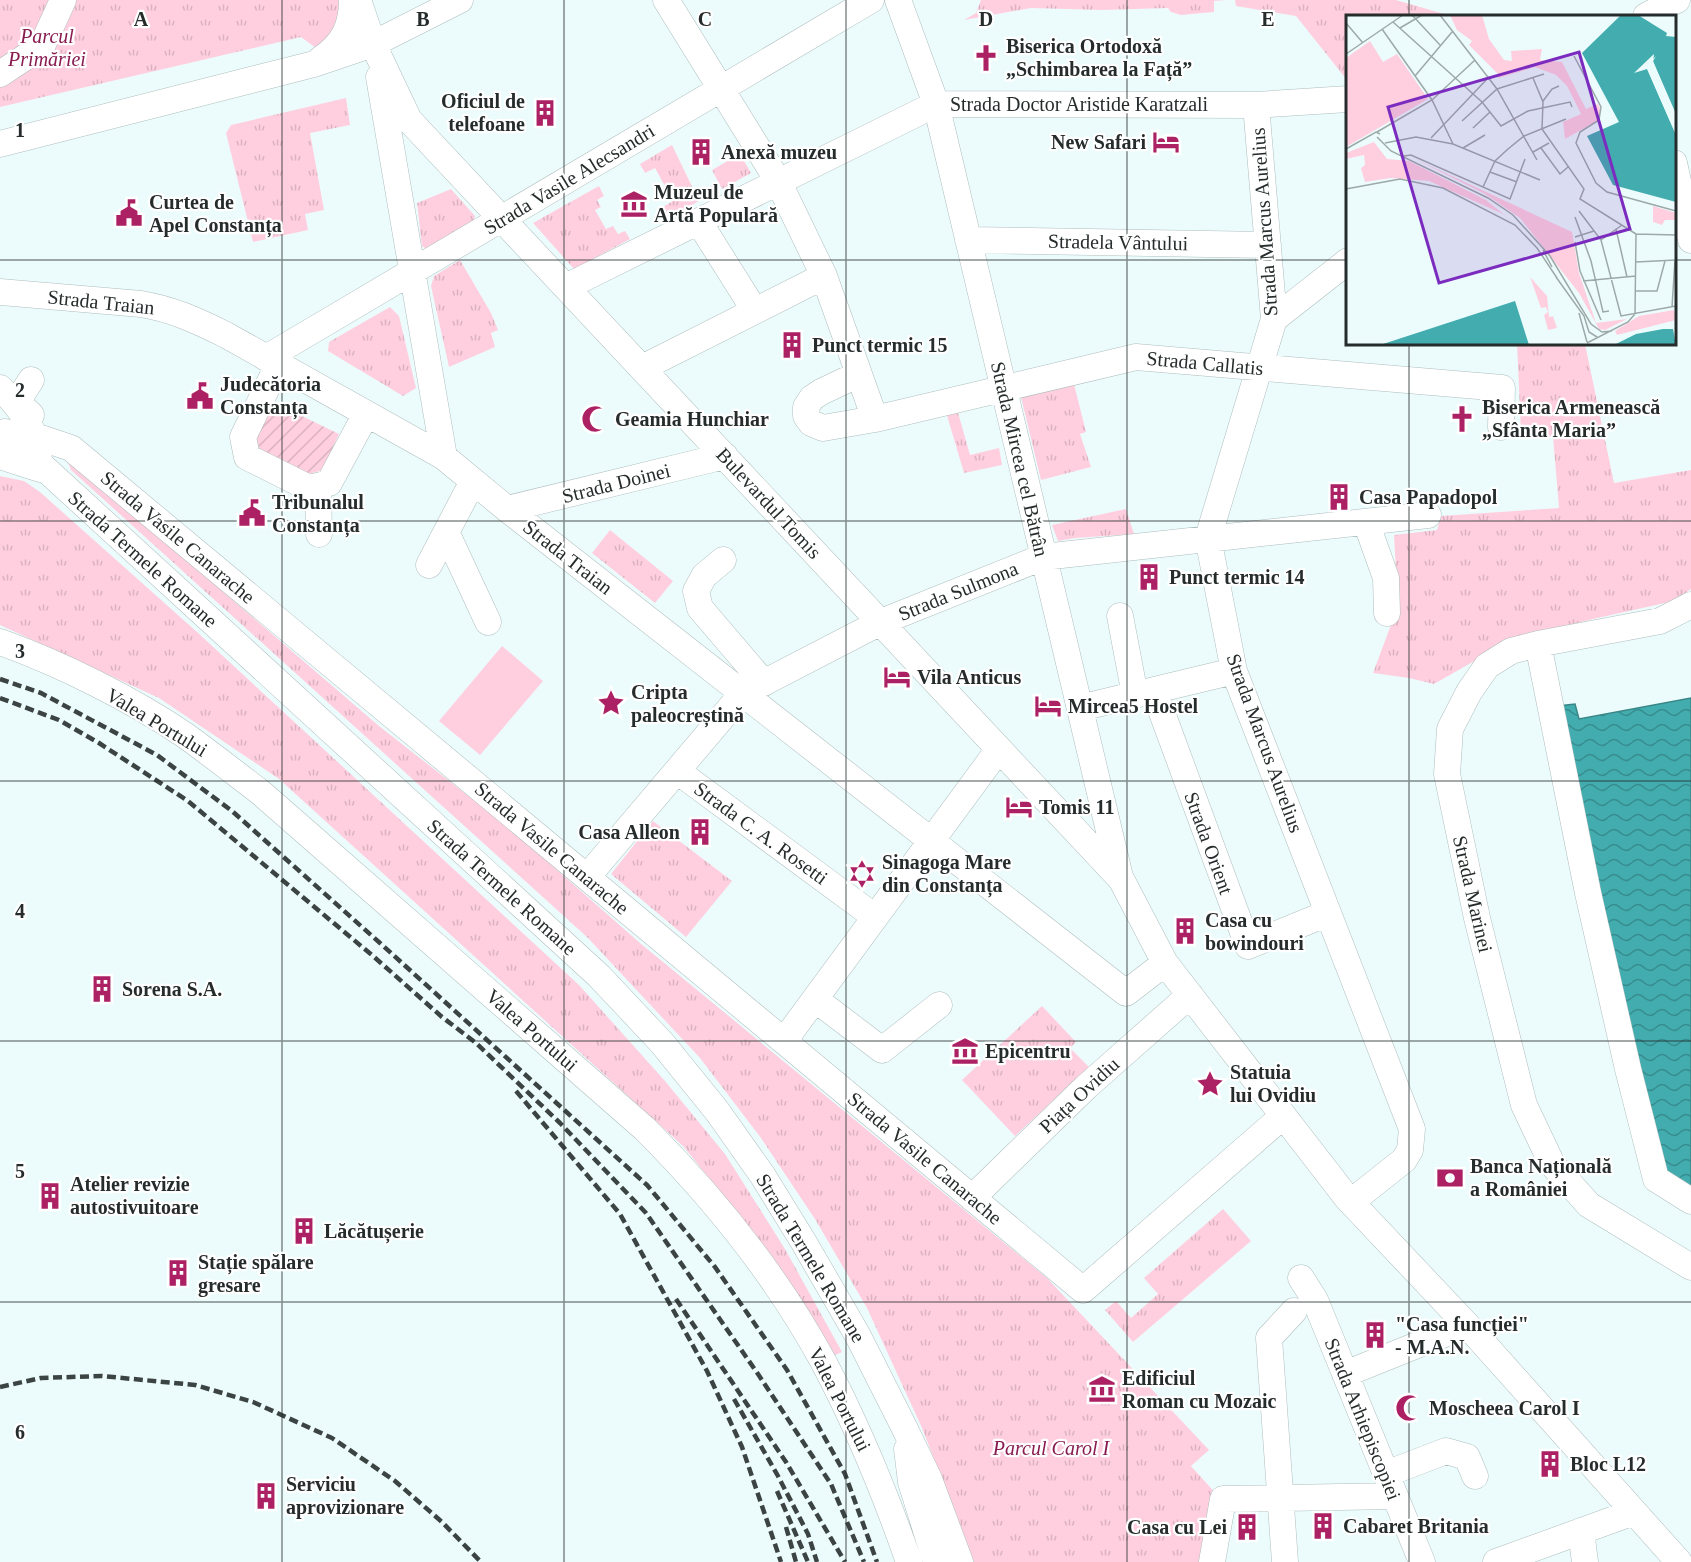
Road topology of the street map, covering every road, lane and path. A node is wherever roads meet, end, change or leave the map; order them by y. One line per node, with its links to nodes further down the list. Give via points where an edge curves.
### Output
1 (63, 0): 14 (street, via 42,46)
2 (352, 0): 13 (street, via 350,24 342,40 335,50)
3 (358, 0): 12 (street, Bulevardul Tomis)
4 (460, 0): 12 (street)
5 (666, 0): 15 (street)
6 (871, 0): 15 (street, Strada Vasile Alecsandri)
7 (898, 0): 17 (street, Strada Mircea cel Bătrân)
8 (1634, 0): 10 (street)
9 (1677, 0): 11 (street)
10 (1643, 15)
11 (1646, 15)
12 (373, 44): 13 (street); 22 (street, Bulevardul Tomis, via 409,120); 28 (street)
13 (314, 64): 19 (street)
14 (0, 74)
15 (721, 89): 21 (street); 22 (street, Strada Vasile Alecsandri)
16 (1346, 99): 18 (street, Strada Doctor Aristide Karatzali)
17 (936, 104): 18 (street, Strada Doctor Aristide Karatzali); 21 (street, Strada Doctor Aristide Karatzali); 24 (street, Strada Mircea cel Bătrân)
18 (1256, 105): 26 (street, Strada Marcus Aurelius)
19 (0, 144)
20 (1676, 172): 25 (street)
21 (778, 181): 23 (street, Strada Doctor Aristide Karatzali); 29 (street)
22 (502, 219): 28 (street, Strada Vasile Alecsandri); 30 (street, Bulevardul Tomis)
23 (699, 222): 30 (street, Strada Doctor Aristide Karatzali); 32 (street)
24 (968, 240): 26 (street, Stradela Vântului); 40 (street, Strada Mircea cel Bătrân)
25 (1691, 240)
26 (1268, 245): 33 (street, Strada Marcus Aurelius)
27 (1346, 262): 33 (street)
28 (412, 271): 34 (street, Strada Vasile Alecsandri); 48 (street)
29 (824, 276): 32 (street); 37 (street)
30 (566, 287): 36 (street, Bulevardul Tomis)
31 (0, 292): 34 (street, Strada Traian, via 159,307 194,319)
32 (755, 311): 36 (street)
33 (1274, 319): 35 (street, Strada Marcus Aurelius)
34 (272, 362): 41 (street, Strada Traian); 51 (street, via 243,437 248,457 309,488)
35 (1260, 367): 40 (street, Strada Callatis, via 1136,357); 43 (street, Strada Callatis, via 1502,388); 57 (street, Strada Marcus Aurelius)
36 (642, 368): 47 (street, Bulevardul Tomis)
37 (859, 374): 42 (street); 42 (street, Strada Callatis, via 812,398 806,416 823,428)
38 (31, 380): 46 (street, via 17,402)
39 (0, 388): 44 (street, via 22,413)
40 (1003, 388): 42 (street, Strada Callatis); 58 (street, Strada Mircea cel Bătrân)
41 (366, 414): 48 (street, Strada Traian); 51 (street, via 329,483)
42 (875, 419)
43 (1501, 427)
44 (36, 438): 45 (street, Strada Vasile Canarache); 46 (street, Strada Vasile Canarache); 49 (street)
45 (2, 439): 49 (street, Strada Termele Romane)
46 (71, 448): 75 (street, Strada Vasile Canarache)
47 (724, 456): 52 (street, Strada Doinei); 65 (street, Bulevardul Tomis)
48 (444, 457): 50 (street, Strada Traian)
49 (46, 471): 93 (street, Strada Termele Romane, via 599,976 662,1043 763,1176 858,1336)
50 (473, 481): 52 (street, Strada Traian); 56 (street)
51 (318, 486): 55 (street)
52 (507, 509): 69 (street, Strada Traian)
53 (1428, 515): 54 (street, Strada Sulmona)
54 (1366, 522): 57 (street, Strada Sulmona); 62 (street, via 1386,578)
55 (319, 534)
56 (447, 534): 60 (street); 64 (street)
57 (1208, 538): 58 (street, Strada Sulmona); 68 (street, Strada Marcus Aurelius)
58 (1043, 556): 65 (street, Strada Sulmona); 71 (street, Strada Mircea cel Bătrân)
59 (723, 560): 69 (street, via 704,576 696,591 700,608)
60 (429, 565)
61 (1691, 604): 67 (street, Strada Marinei, via 1660,621)
62 (1387, 613)
63 (1120, 616): 70 (street)
64 (488, 622)
65 (880, 622): 69 (street, Strada Sulmona); 72 (street, Bulevardul Tomis)
66 (0, 642): 100 (street, Valea Portului, via 129,702 224,764 636,1121 683,1168 762,1265 822,1360 862,1439)
67 (1538, 644): 87 (street, via 1590,904 1656,1179); 88 (street, Strada Marinei, via 1511,651 1487,666 1468,692 1450,729 1447,774 1477,918 1524,1106 1552,1164 1589,1205)
68 (1234, 671): 70 (street); 77 (street, Strada Marcus Aurelius)
69 (753, 688): 73 (street, Strada Sulmona); 74 (street, Strada Traian)
70 (1144, 693): 71 (street); 77 (street, Strada Orient, via 1248,946)
71 (1080, 708): 76 (street, Strada Mircea cel Bătrân)
72 (999, 749): 74 (street); 76 (street, Bulevardul Tomis)
73 (677, 771): 75 (street, Strada Sulmona); 78 (street, Strada C. A. Rosetti)
74 (931, 842): 78 (street); 79 (street, Strada Traian, via 1125,993)
75 (586, 877): 83 (street, Strada Vasile Canarache)
76 (1120, 877): 79 (street, Strada Mircea cel Bătrân)
77 (1328, 914): 86 (street, Strada Marcus Aurelius, via 1412,1129 1410,1150 1404,1160)
78 (875, 917): 81 (street)
79 (1165, 963): 80 (street, Strada Mircea cel Bătrân)
80 (1190, 995): 84 (street, Strada Mircea cel Bătrân); 85 (street, Piața Ovidiu, via 1086,1087)
81 (815, 999): 82 (street, via 882,1050); 83 (street)
82 (939, 1005)
83 (784, 1041): 85 (street, Strada Vasile Canarache)
84 (1283, 1116): 85 (street, Strada Vasile Canarache, via 1083,1290); 86 (street, Strada Mircea cel Bătrân)
85 (972, 1198)
86 (1349, 1200): 91 (street, Strada Mircea cel Bătrân)
87 (1691, 1201)
88 (1691, 1267)
89 (1300, 1278): 90 (street, Strada Arhiepiscopiei)
90 (1305, 1305): 92 (street, Strada Arhiepiscopiei); 96 (street, via 1269,1338)
91 (1467, 1325): 92 (street); 97 (street, Strada Mircea cel Bătrân)
92 (1345, 1374): 95 (street, Strada Arhiepiscopiei)
93 (904, 1427): 101 (street, Strada Termele Romane, via 911,1482); 102 (street, Strada Termele Romane, via 929,1479)
94 (1475, 1476): 95 (street, via 1467,1457 1446,1450)
95 (1390, 1485): 96 (street); 104 (street, Strada Arhiepiscopiei)
96 (1280, 1499): 99 (street, via 1223,1500); 103 (street)
97 (1634, 1512): 98 (street); 107 (street, Strada Mircea cel Bătrân)
98 (1581, 1531): 105 (street); 106 (street)
99 (1213, 1554)
100 (909, 1562)
101 (936, 1562)
102 (960, 1562)
103 (1285, 1562)
104 (1422, 1562)
105 (1496, 1562)
106 (1585, 1562)
107 (1678, 1562)

